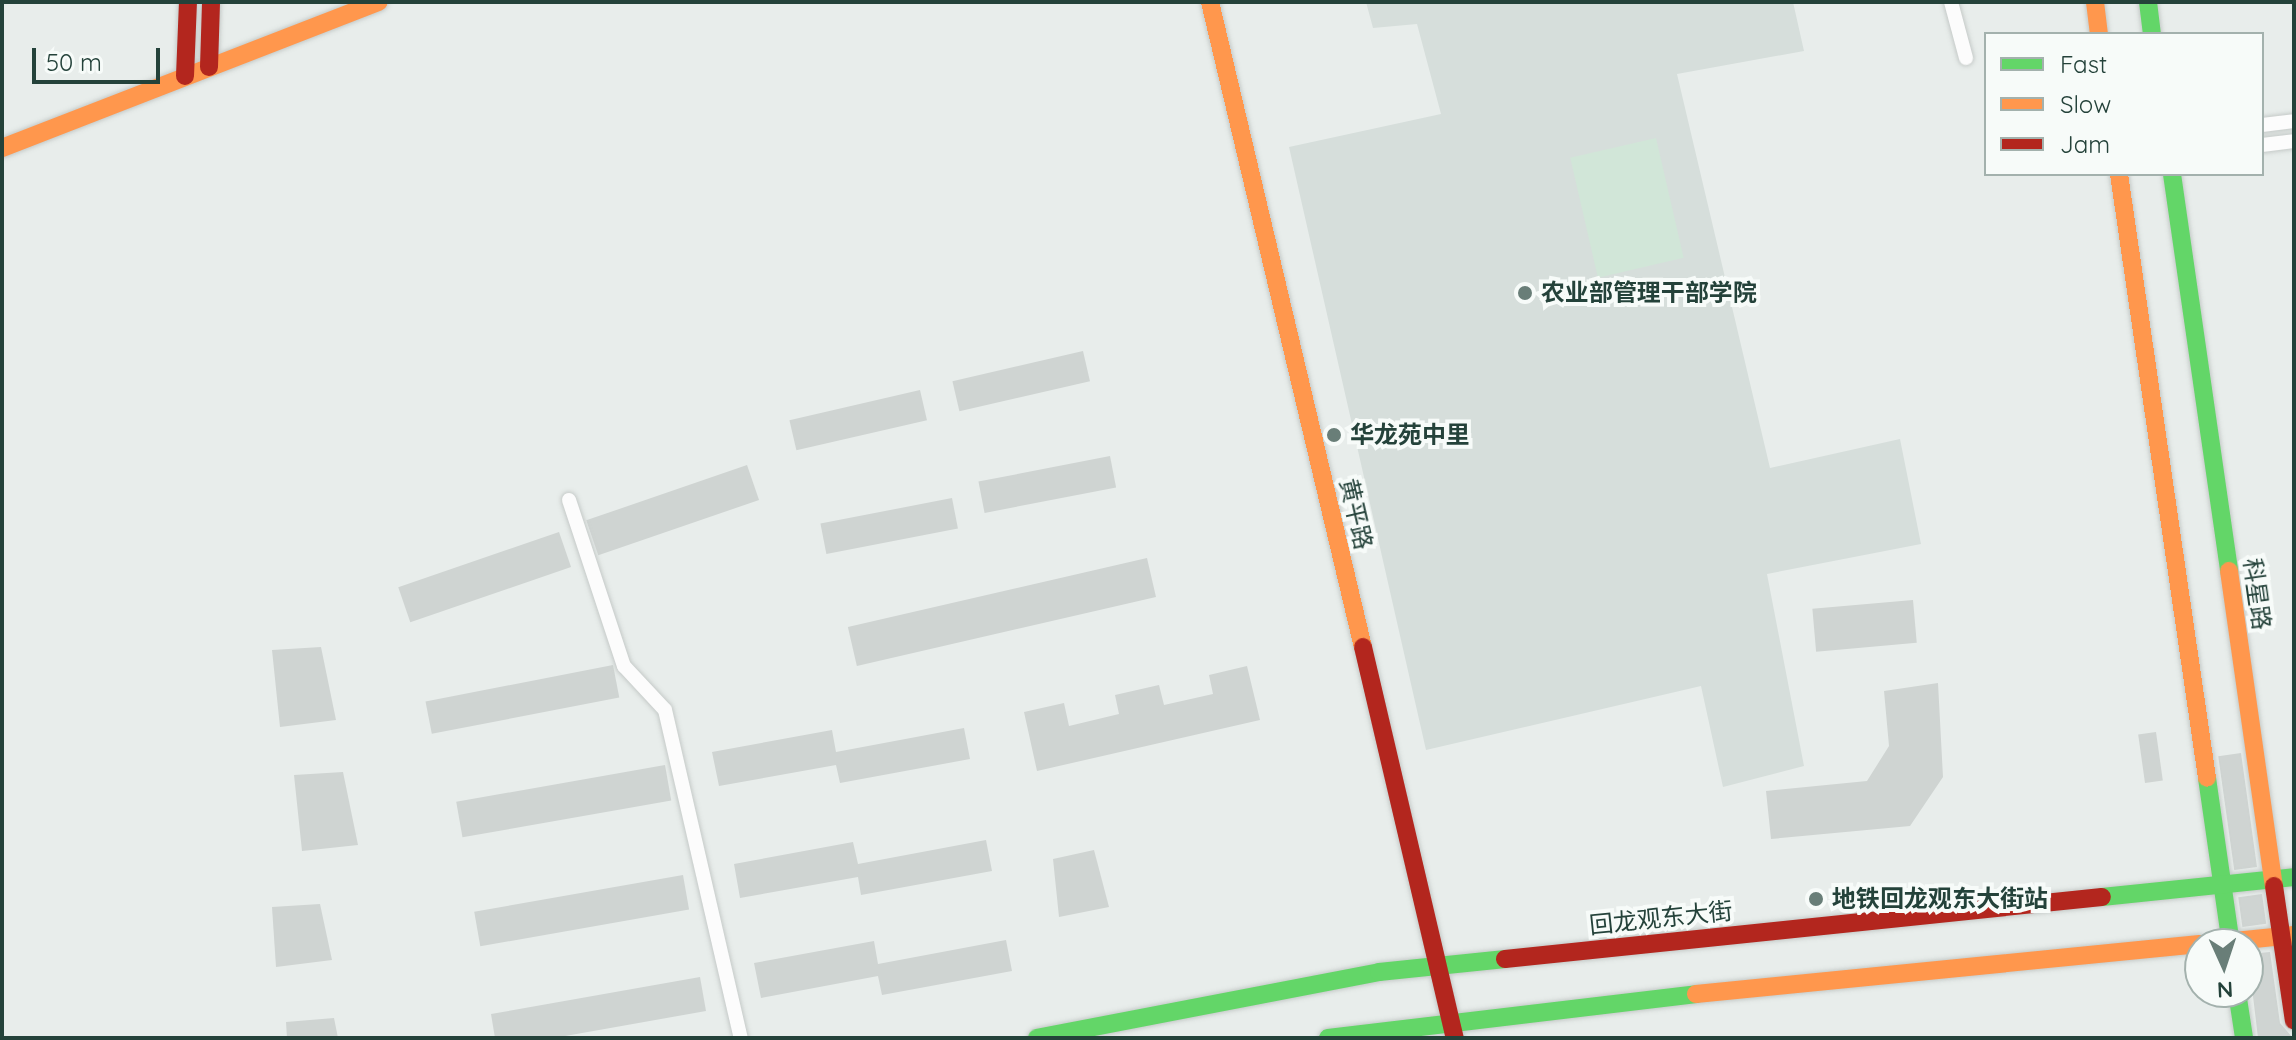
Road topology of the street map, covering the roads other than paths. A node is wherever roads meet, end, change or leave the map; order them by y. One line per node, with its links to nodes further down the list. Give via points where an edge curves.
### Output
1 (188, 2): 12 (main road)
2 (211, 2): 11 (main road)
3 (379, 2): 11 (main road)
4 (1210, 2): 28 (main road, 黄平路)
5 (1951, 2): 10 (street)
6 (2095, 2): 8 (main road)
7 (2148, 2): 9 (main road)
8 (2099, 32)
9 (2152, 32)
10 (1966, 58)
11 (209, 67): 12 (main road)
12 (185, 76): 17 (main road)
13 (2294, 121): 14 (street)
14 (2264, 125)
15 (2294, 141): 16 (street)
16 (2264, 145)
17 (2, 148)
18 (2119, 176): 23 (main road)
19 (2172, 176): 22 (main road, 科星路)
20 (569, 500): 32 (street, via 624,666 665,710)
21 (2294, 877): 22 (main road, 回龙观东大街)
22 (2274, 880): 23 (main road, 回龙观东大街); 25 (main road, 科星路)
23 (2222, 885): 24 (main road); 28 (main road, 回龙观东大街)
24 (2228, 928)
25 (2288, 935): 26 (main road); 31 (main road, 科星路)
26 (2264, 938)
27 (2184, 946): 30 (main road)
28 (1438, 965): 30 (main road, 黄平路); 33 (main road, 回龙观东大街)
29 (2239, 1008): 36 (main road)
30 (1451, 1018): 34 (main road); 35 (main road, 黄平路)
31 (2294, 1021)
32 (741, 1038)
33 (1037, 1038)
34 (1328, 1038)
35 (1455, 1038)
36 (2244, 1038)

